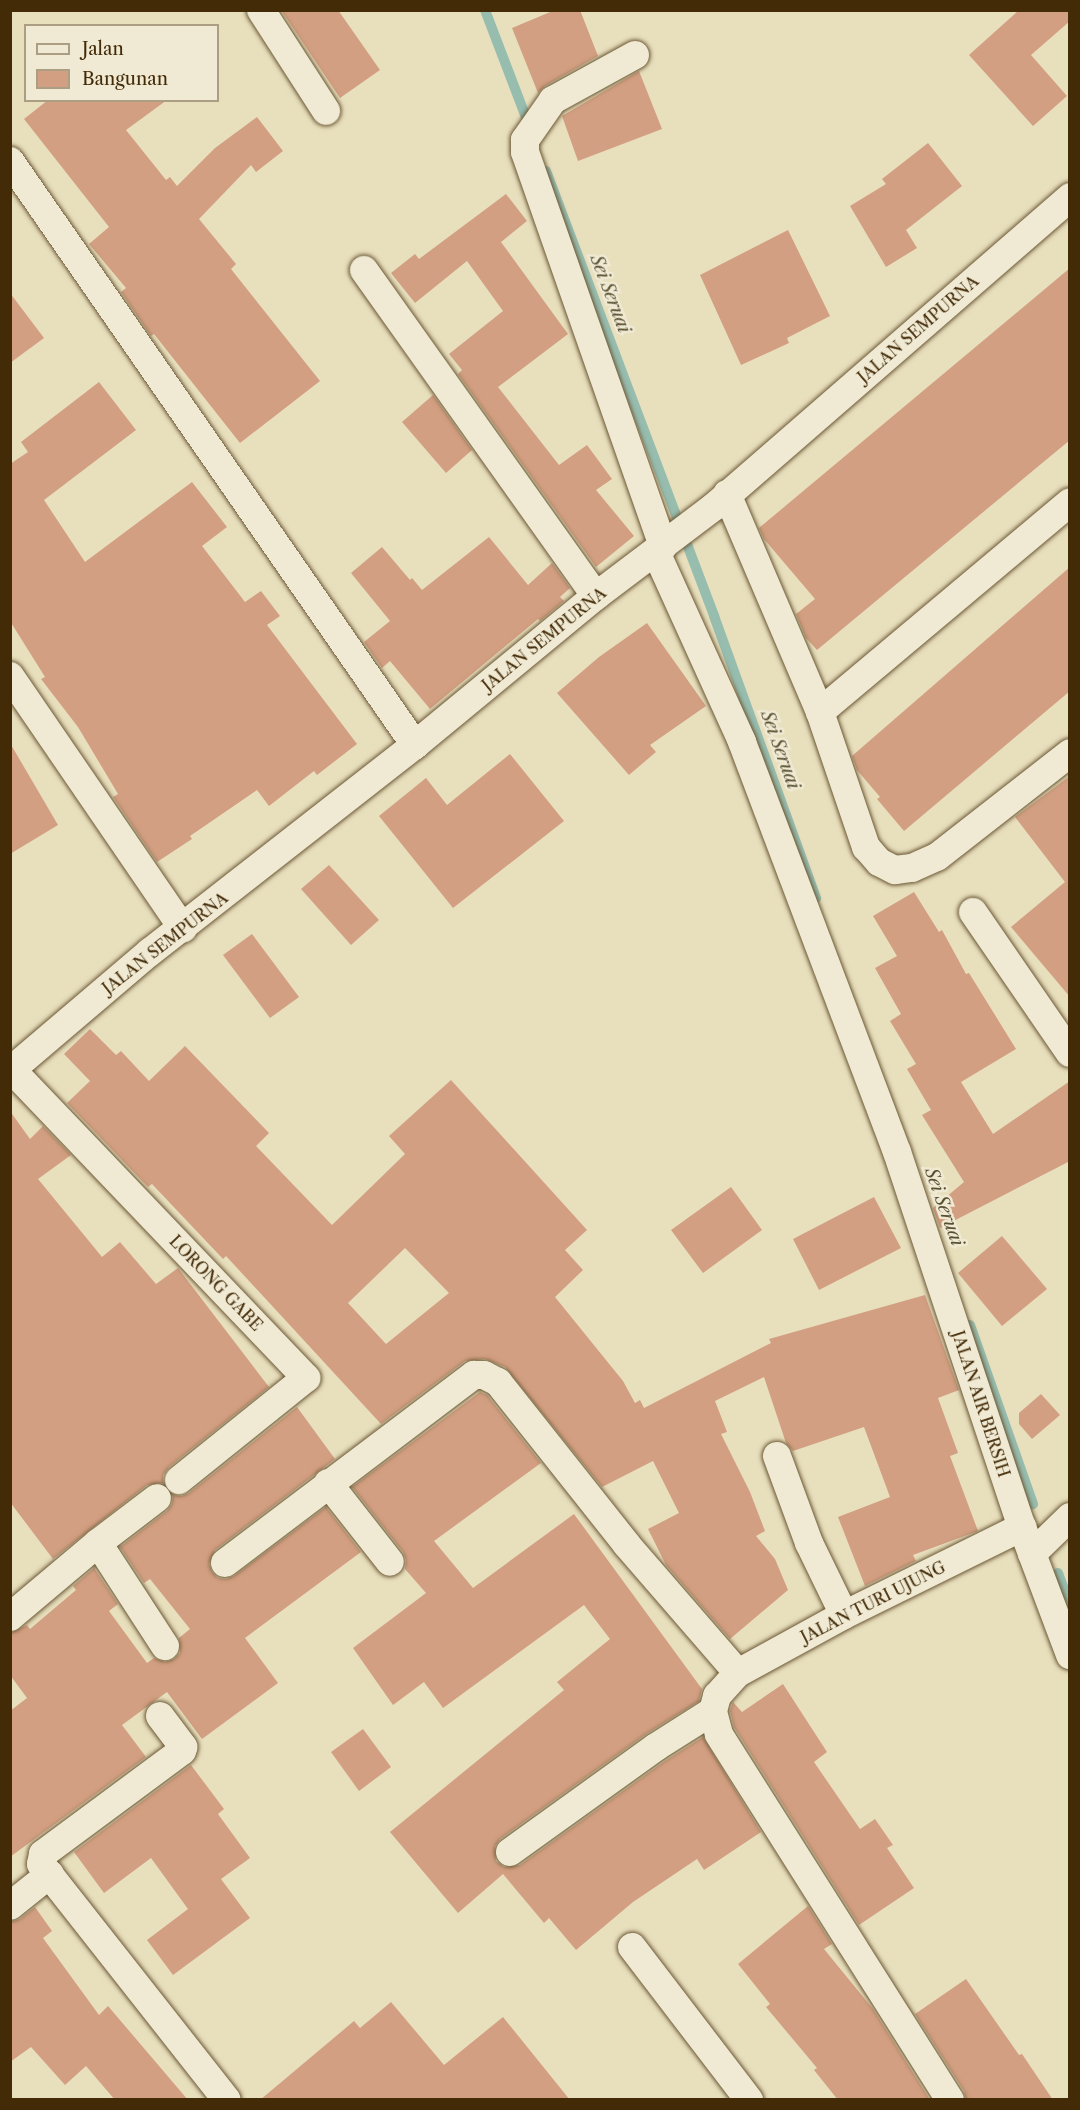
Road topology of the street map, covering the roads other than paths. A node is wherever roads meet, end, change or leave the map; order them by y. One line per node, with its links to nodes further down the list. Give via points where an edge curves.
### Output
1 (261, 10): 3 (street)
2 (635, 55): 9 (street, JALAN AIR BERSIH, via 564,92 545,109 525,140 527,166)
3 (326, 111)
4 (10, 161): 13 (street)
5 (1070, 197): 7 (street, JALAN SEMPURNA)
6 (364, 270): 10 (street)
7 (721, 500): 9 (street, JALAN SEMPURNA); 12 (street)
8 (1070, 502): 12 (street)
9 (662, 547): 10 (street, JALAN SEMPURNA); 22 (street, JALAN AIR BERSIH, via 671,586 742,742 897,1152)
10 (596, 596): 13 (street, JALAN SEMPURNA)
11 (10, 676): 16 (street)
12 (820, 711): 14 (street, via 866,847 879,862 895,870 912,868 937,857)
13 (415, 745): 16 (street, JALAN SEMPURNA)
14 (1070, 753)
15 (973, 912): 17 (street)
16 (183, 929): 18 (street, JALAN SEMPURNA, via 150,952)
17 (1070, 1053)
18 (11, 1071): 23 (street, LORONG GABE, via 306,1378)
19 (777, 1456): 27 (street, via 809,1543)
20 (328, 1483): 25 (street); 26 (street); 31 (street, via 474,1375 484,1374 498,1382)
21 (1070, 1517): 24 (street)
22 (1022, 1527): 24 (street, JALAN AIR BERSIH); 27 (street, JALAN TURI UJUNG)
23 (98, 1543): 28 (street, LORONG GABE); 29 (street)
24 (1032, 1554): 30 (street, JALAN AIR BERSIH)
25 (390, 1562)
26 (225, 1563)
27 (844, 1616): 31 (street, JALAN TURI UJUNG)
28 (10, 1617)
29 (165, 1646)
30 (1070, 1654)
31 (732, 1678): 32 (street, via 717,1696)
32 (713, 1711): 34 (street); 40 (street, via 719,1734)
33 (160, 1716): 35 (street, via 182,1751 43,1854 41,1864)
34 (510, 1852)
35 (50, 1874): 36 (street); 38 (street)
36 (10, 1906)
37 (632, 1947): 39 (street)
38 (226, 2100)
39 (749, 2100)
40 (950, 2100)

